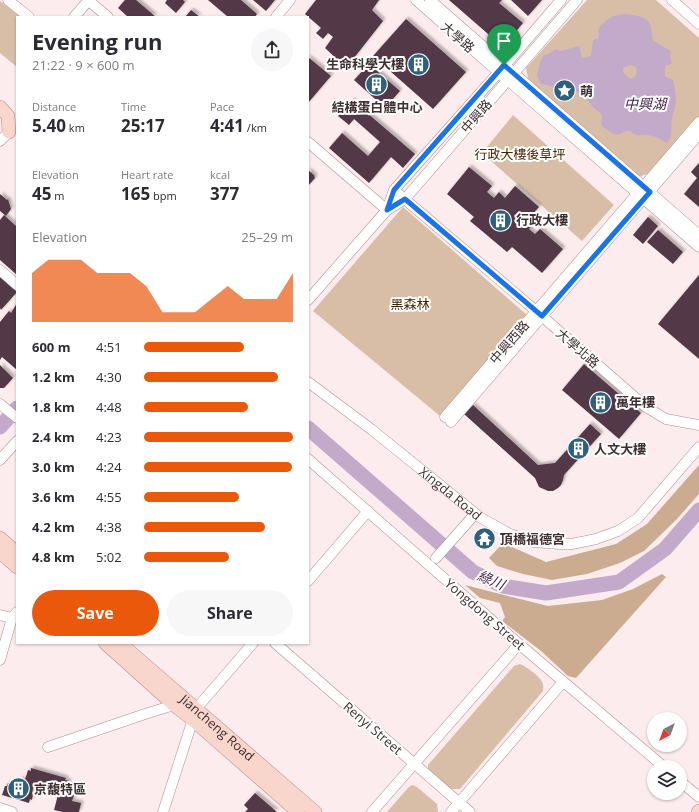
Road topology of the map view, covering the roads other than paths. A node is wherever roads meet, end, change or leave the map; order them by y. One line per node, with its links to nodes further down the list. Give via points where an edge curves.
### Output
1 (8, 0): 9 (street)
2 (89, 0): 10 (street); 11 (street)
3 (290, 0): 12 (street)
4 (416, 0): 14 (street, 大學路)
5 (430, 0): 14 (street, 大學路)
6 (561, 0): 14 (street, 中興路)
7 (577, 0): 15 (street, 中興路)
8 (672, 0): 13 (street)
9 (28, 16)
10 (75, 16)
11 (107, 16)
12 (277, 16)
13 (699, 24)
14 (502, 68): 15 (street, 大學路); 22 (street, 中興路)
15 (511, 76): 23 (street, 大學路); 24 (street, 中興路)
16 (0, 107): 18 (street, via 8,116)
17 (699, 122): 23 (street, 中興西路)
18 (7, 130): 20 (street)
19 (699, 134): 23 (street, 中興西路)
20 (0, 142)
21 (309, 143): 25 (street)
22 (394, 190): 24 (street, 大學北路); 25 (street, 中興路)
23 (643, 192): 26 (street, 大學路); 27 (street, 大學路); 31 (street, 中興西路)
24 (405, 199): 25 (street, 中興路); 31 (street, 大學北路)
25 (387, 210): 30 (street, 中興路)
26 (699, 235)
27 (699, 247)
28 (0, 270): 29 (street)
29 (16, 284)
30 (309, 299)
31 (539, 313): 35 (street, 中興西路); 36 (street, 大學北路, via 646,407 666,419)
32 (309, 383): 42 (street, Xingda Road, via 371,429)
33 (3, 406): 34 (street)
34 (16, 417)
35 (448, 420)
36 (699, 425)
37 (16, 442): 39 (street)
38 (699, 447): 42 (street, Xingda Road, via 638,518 618,531 596,539 572,544 534,542 510,534)
39 (0, 460)
40 (309, 460): 41 (street, Yongdong Street)
41 (368, 511): 48 (street); 55 (street, Yongdong Street)
42 (475, 514): 46 (street)
43 (0, 538): 45 (street)
44 (0, 552): 47 (street)
45 (16, 552)
46 (436, 558)
47 (16, 566)
48 (309, 580)
49 (0, 615): 50 (street)
50 (15, 615): 56 (street)
51 (106, 644): 58 (street, Jiancheng Road)
52 (121, 644): 59 (street, Jiancheng Road)
53 (252, 644): 59 (street)
54 (276, 644): 62 (street, Renyi Street)
55 (519, 644): 57 (street, Yongdong Street); 62 (street)
56 (0, 660)
57 (563, 682): 61 (street, Yongdong Street); 65 (street)
58 (174, 705): 59 (street, Jiancheng Road); 60 (street)
59 (194, 714): 68 (street); 69 (street, Jiancheng Road); 70 (street, Jiancheng Road)
60 (48, 747)
61 (656, 760)
62 (414, 764): 65 (street, Renyi Street); 71 (street)
63 (687, 787): 64 (street)
64 (699, 797)
65 (459, 802): 72 (street); 73 (street, Renyi Street)
66 (0, 808): 67 (street)
67 (12, 812)
68 (163, 812)
69 (298, 812)
70 (315, 812)
71 (372, 812)
72 (451, 812)
73 (470, 812)

